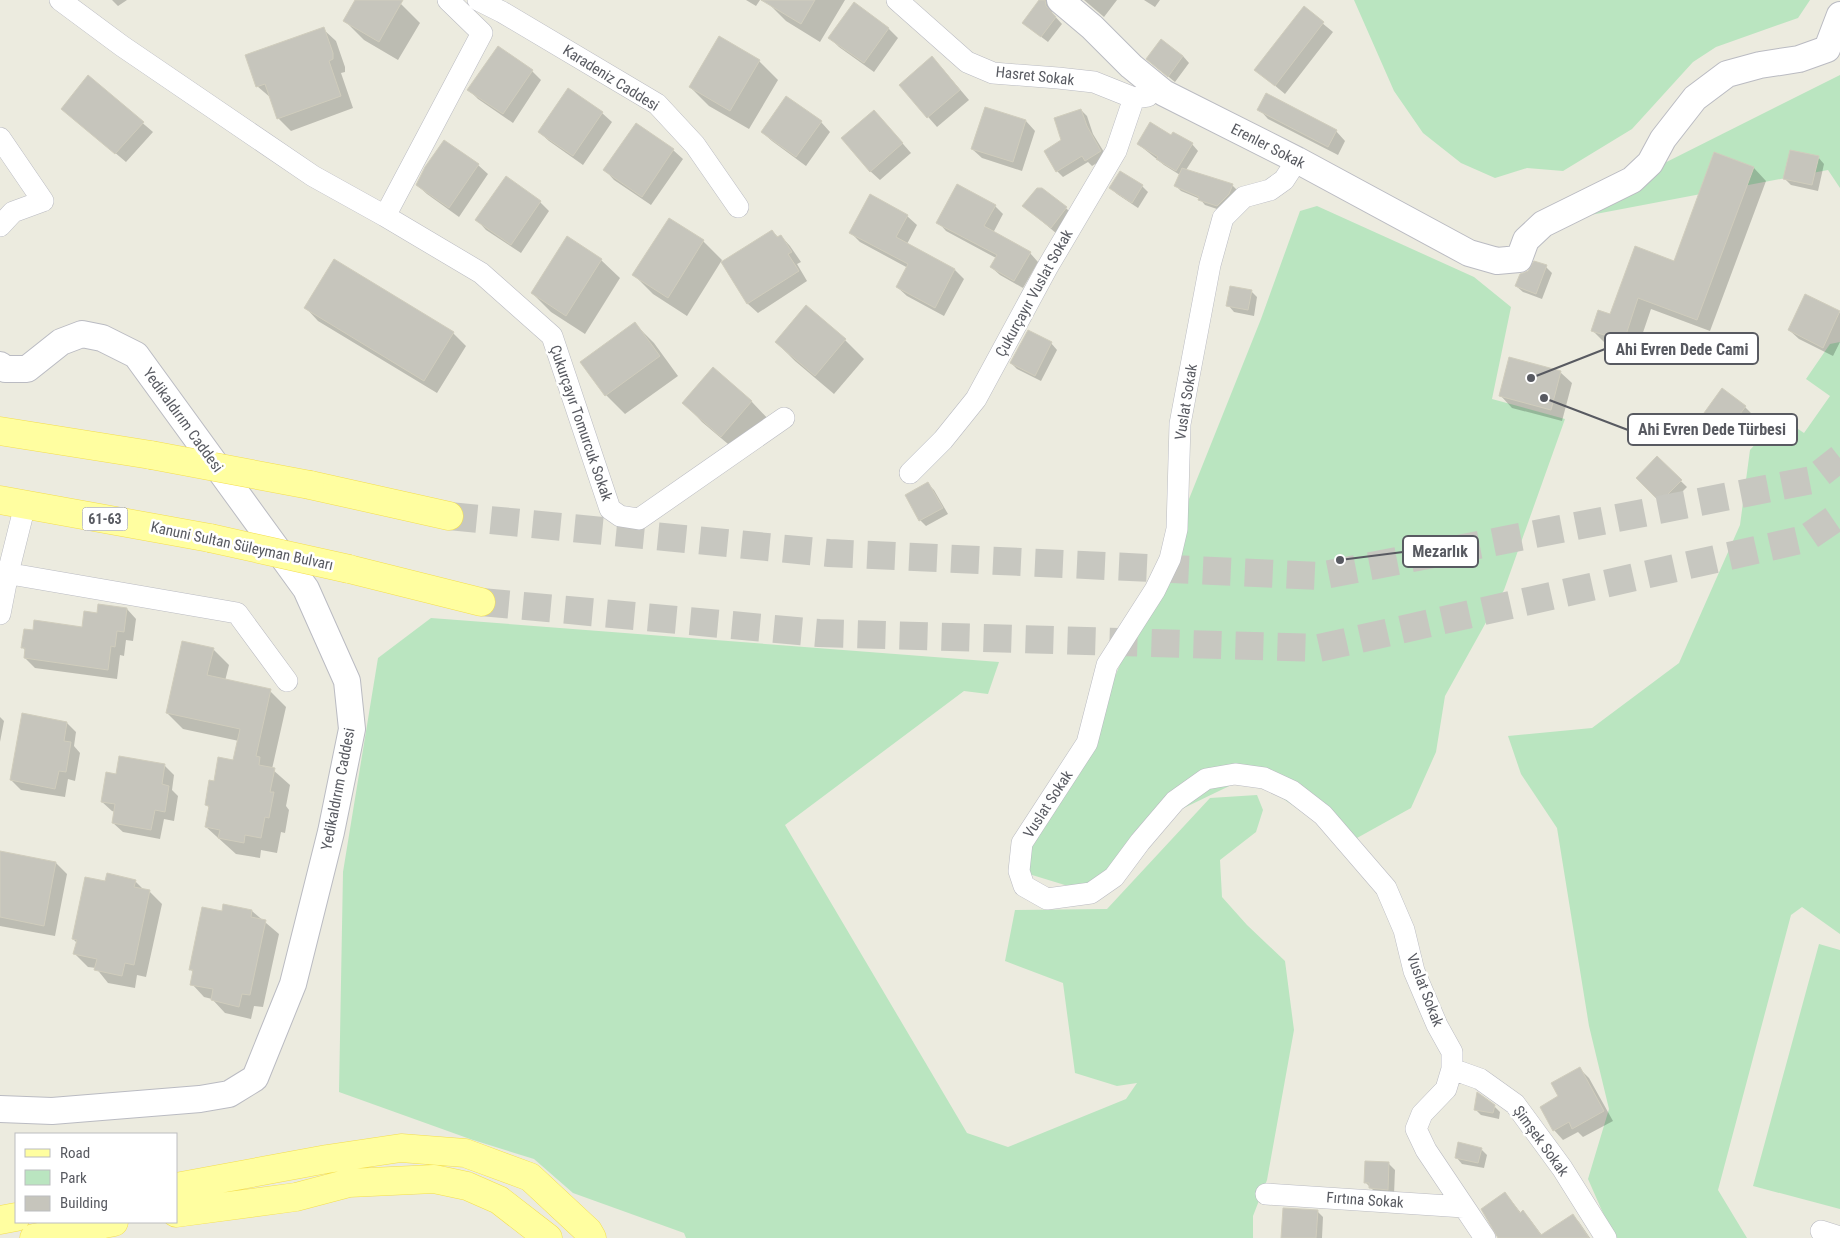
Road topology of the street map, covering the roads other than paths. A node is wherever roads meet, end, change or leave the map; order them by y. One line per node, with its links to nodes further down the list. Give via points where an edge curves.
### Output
1 (60, 0): 12 (street, Çukurçayır Tomurcuk Sokak, via 313,176)
2 (448, 0): 12 (street, via 482,33)
3 (478, 0): 11 (street, Karadeniz Caddesi, via 657,104 695,145)
4 (897, 0): 8 (street, Hasret Sokak, via 967,62 993,73 1094,82)
5 (1060, 0): 7 (street, Erenler Sokak)
6 (1840, 15): 10 (street, Erenler Sokak, via 1826,48 1799,59 1728,74 1695,98 1663,139 1650,163 1632,180 1544,224 1526,240 1519,259 1497,261 1469,253)
7 (1164, 93): 8 (street); 10 (street, Erenler Sokak)
8 (1134, 98): 17 (street, Çukurçayır Vuslat Sokak, via 1116,151 1047,268 976,399 943,440)
9 (0, 138): 13 (street, via 44,201 13,212)
10 (1297, 160): 24 (street, Vuslat Sokak, via 1284,180 1270,190 1244,197 1223,218 1210,265 1180,424 1177,529 1170,560 1155,590 1107,665 1087,743 1022,843 1019,871 1024,886 1047,899 1091,893 1114,877 1175,801 1206,779 1235,774 1264,778 1292,791 1323,815 1386,888 1404,930 1414,971 1452,1052)
11 (738, 207)
12 (385, 216): 15 (street, Çukurçayır Tomurcuk Sokak, via 481,273 552,336 610,509 620,516 639,519)
13 (2, 222)
14 (0, 365): 25 (street, Yedikaldırım Caddesi, via 5,369 26,369 61,342 82,334 102,338 136,355 306,589 347,681 352,729 331,832 295,974 255,1078 229,1094 200,1099 52,1111)
15 (784, 418)
16 (0, 432): 19 (main road, bridge, via 151,455)
17 (910, 473)
18 (12, 503): 20 (street); 21 (main road, Kanuni Sultan Süleyman Bulvarı / 61-63, bridge, via 210,538)
19 (449, 516)
20 (4, 572): 22 (street); 23 (street, via 237,613)
21 (481, 602)
22 (0, 614)
23 (287, 681)
24 (1452, 1070): 28 (street, Vuslat Sokak, via 1446,1090 1422,1114 1416,1129); 37 (street, Şimşek Sokak, via 1480,1079 1515,1104 1562,1168)
25 (0, 1109)
26 (178, 1187): 35 (main road, via 401,1148 465,1153 530,1177)
27 (1266, 1194): 28 (street, Fırtına Sokak)
28 (1464, 1207): 36 (street, Vuslat Sokak)
29 (178, 1214): 34 (main road, via 296,1198 349,1183 434,1180 467,1186 499,1200)
30 (15, 1217): 31 (main road)
31 (0, 1220)
32 (109, 1223): 33 (main road)
33 (34, 1238)
34 (548, 1238)
35 (592, 1238)
36 (1485, 1238)
37 (1606, 1238)

